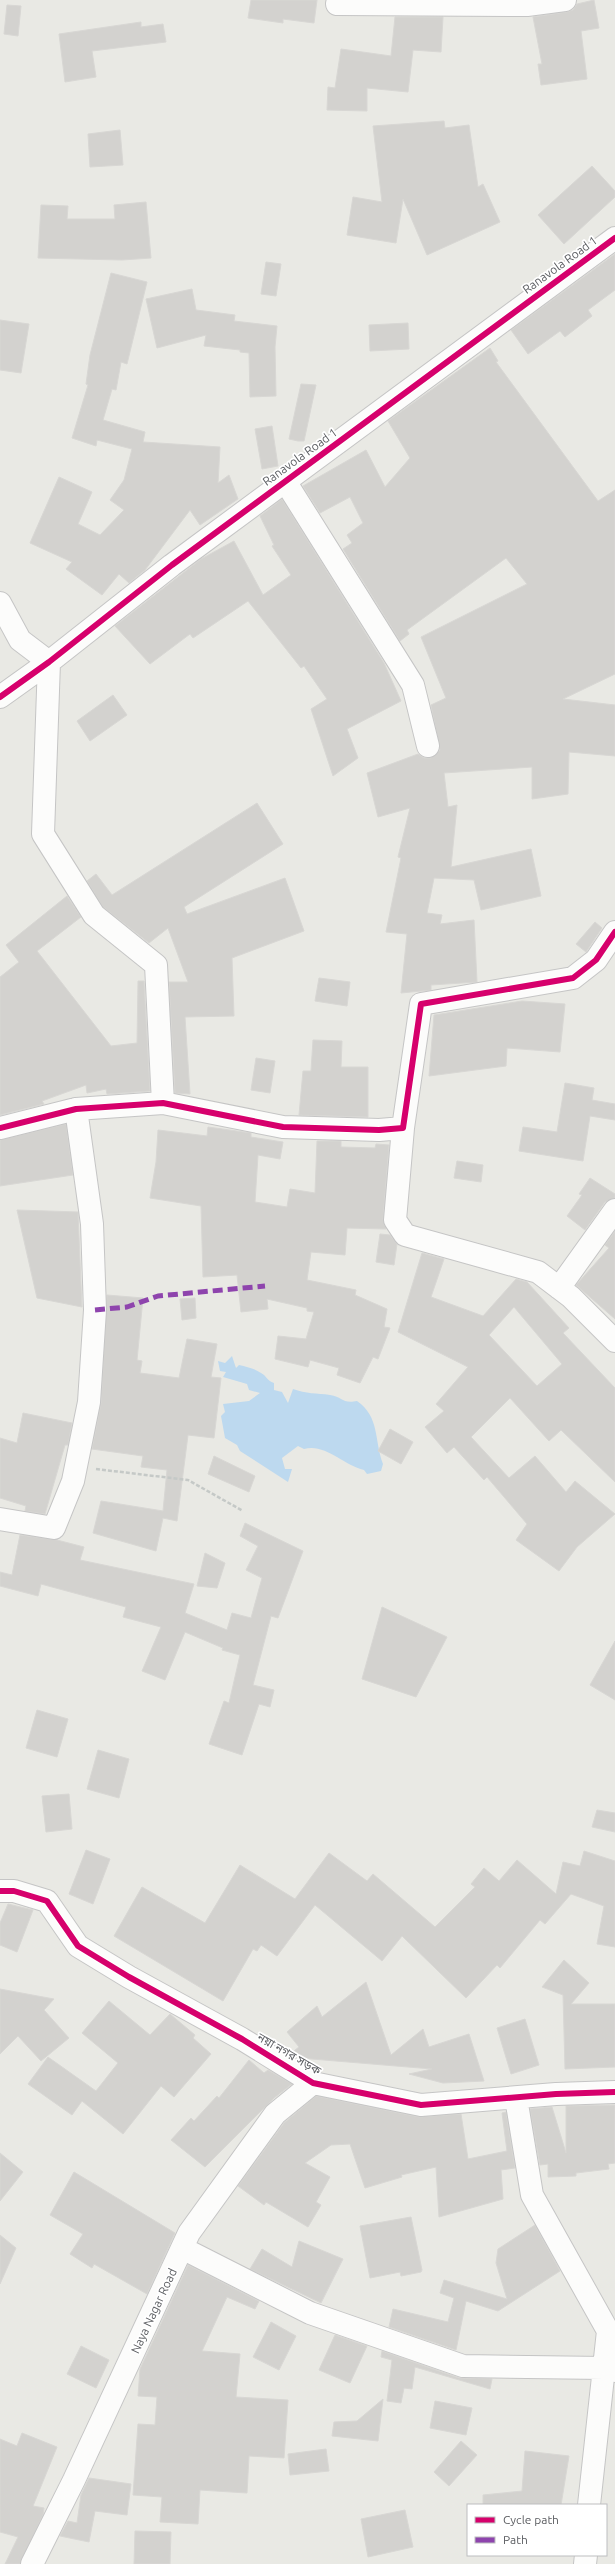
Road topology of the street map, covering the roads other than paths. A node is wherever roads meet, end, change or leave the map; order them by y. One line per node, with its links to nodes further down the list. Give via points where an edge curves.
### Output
1 (338, 0): 2 (street, via 337,4 519,5)
2 (565, 0)
3 (615, 238): 4 (street, Ranavola Road 1)
4 (285, 481): 6 (street, Ranavola Road 1, via 172,565); 8 (street, via 413,685)
5 (0, 603): 6 (street, via 20,640)
6 (50, 662): 7 (street, Ranavola Road 1); 10 (street, via 42,834 94,915 156,965)
7 (0, 697)
8 (428, 746)
9 (615, 932): 13 (street, via 596,960 573,978 421,1004)
10 (163, 1103): 11 (street); 13 (street, via 283,1127 379,1130)
11 (76, 1109): 12 (street); 17 (street, via 92,1224 95,1310 88,1402 76,1467 54,1528)
12 (0, 1128)
13 (403, 1128): 15 (street, via 394,1220 405,1235 538,1272)
14 (615, 1210): 15 (street)
15 (559, 1288): 16 (street)
16 (615, 1341)
17 (0, 1519)
18 (0, 1891): 19 (street, নয়া নগর সড়ক, via 14,1891 47,1901 78,1946 242,2039)
19 (313, 2084): 21 (street, নয়া নগর সড়ক, via 421,2105); 22 (street, Naya Nagar Road, via 275,2114 189,2233)
20 (615, 2092): 21 (street, নয়া নগর সড়ক)
21 (516, 2098): 23 (street, via 532,2195 608,2331)
22 (182, 2248): 23 (street, via 310,2313 463,2366); 25 (street, Naya Nagar Road)
23 (609, 2370): 24 (street)
24 (589, 2504)
25 (32, 2564)

